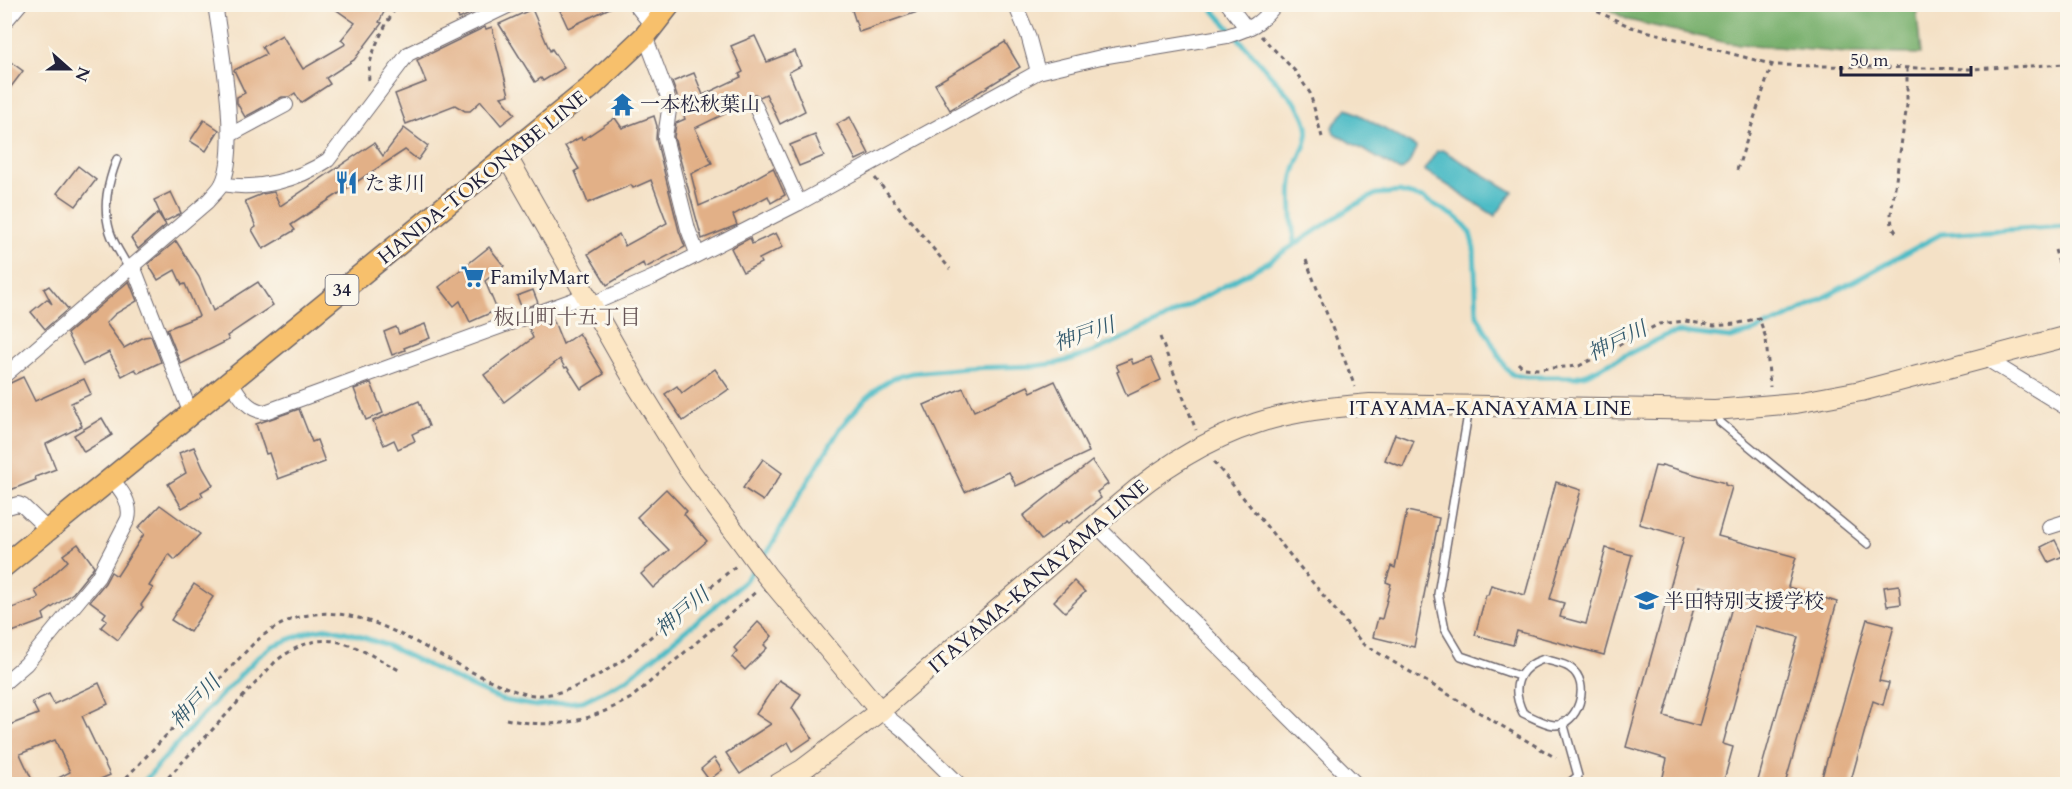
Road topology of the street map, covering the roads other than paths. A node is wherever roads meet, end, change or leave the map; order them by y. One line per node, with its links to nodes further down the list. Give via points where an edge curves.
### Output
1 (20, 4): 9 (street)
2 (215, 4): 15 (street)
3 (512, 4): 18 (street, via 408,54 328,160 314,169 295,178 239,188)
4 (635, 4): 11 (street)
5 (670, 4): 11 (main road, HANDA-TOKONABE LINE / 34)
6 (1015, 4): 12 (street)
7 (1228, 4): 10 (street)
8 (1276, 4): 10 (street, via 1262,22)
9 (4, 23)
10 (1249, 28): 12 (street, via 1227,36)
11 (649, 31): 16 (main road, HANDA-TOKONABE LINE / 34, via 590,88); 20 (street, via 667,94 669,110 664,137)
12 (1038, 72): 19 (street)
13 (754, 103): 19 (street)
14 (286, 105): 15 (street)
15 (230, 135): 18 (street, via 229,162)
16 (507, 157): 22 (main road); 26 (main road, HANDA-TOKONABE LINE / 34)
17 (117, 159): 21 (lane, via 107,183 110,231)
18 (222, 184): 21 (street, via 207,202)
19 (799, 203): 20 (street)
20 (697, 253): 22 (street, via 654,277)
21 (131, 268): 25 (street); 30 (street)
22 (590, 299): 26 (street, via 265,412 247,406); 41 (main road, via 690,471 768,578)
23 (2067, 336): 24 (main road, ITAYAMA-KANAYAMA LINE)
24 (1985, 358): 28 (street); 29 (main road, ITAYAMA-KANAYAMA LINE, via 1861,391 1796,403)
25 (4, 376)
26 (231, 382): 30 (main road, HANDA-TOKONABE LINE / 34)
27 (1469, 405): 29 (main road, ITAYAMA-KANAYAMA LINE); 34 (main road, ITAYAMA-KANAYAMA LINE, via 1330,407 1258,423 1203,447 1164,470); 39 (lane, via 1438,594 1445,629 1461,656)
28 (2067, 409)
29 (1715, 410): 37 (lane, via 1720,422)
30 (191, 414): 31 (main road, HANDA-TOKONABE LINE / 34)
31 (111, 478): 36 (main road, HANDA-TOKONABE LINE / 34); 40 (street, via 122,492 129,513 98,577 26,664)
32 (4, 507): 36 (street, via 23,506)
33 (2067, 521): 35 (street)
34 (1096, 525): 41 (main road, ITAYAMA-KANAYAMA LINE); 45 (street)
35 (2049, 527)
36 (48, 530): 38 (main road, HANDA-TOKONABE LINE / 34)
37 (1868, 544)
38 (4, 566)
39 (1519, 676): 42 (lane, via 1516,693 1523,713 1554,725); 42 (lane, via 1534,662 1544,659 1570,667 1580,682 1581,701)
40 (4, 683)
41 (880, 711): 43 (main road, ITAYAMA-KANAYAMA LINE); 44 (street)
42 (1563, 722): 46 (lane, via 1578,776)
43 (778, 784)
44 (958, 784)
45 (1356, 784)
46 (1568, 784)

